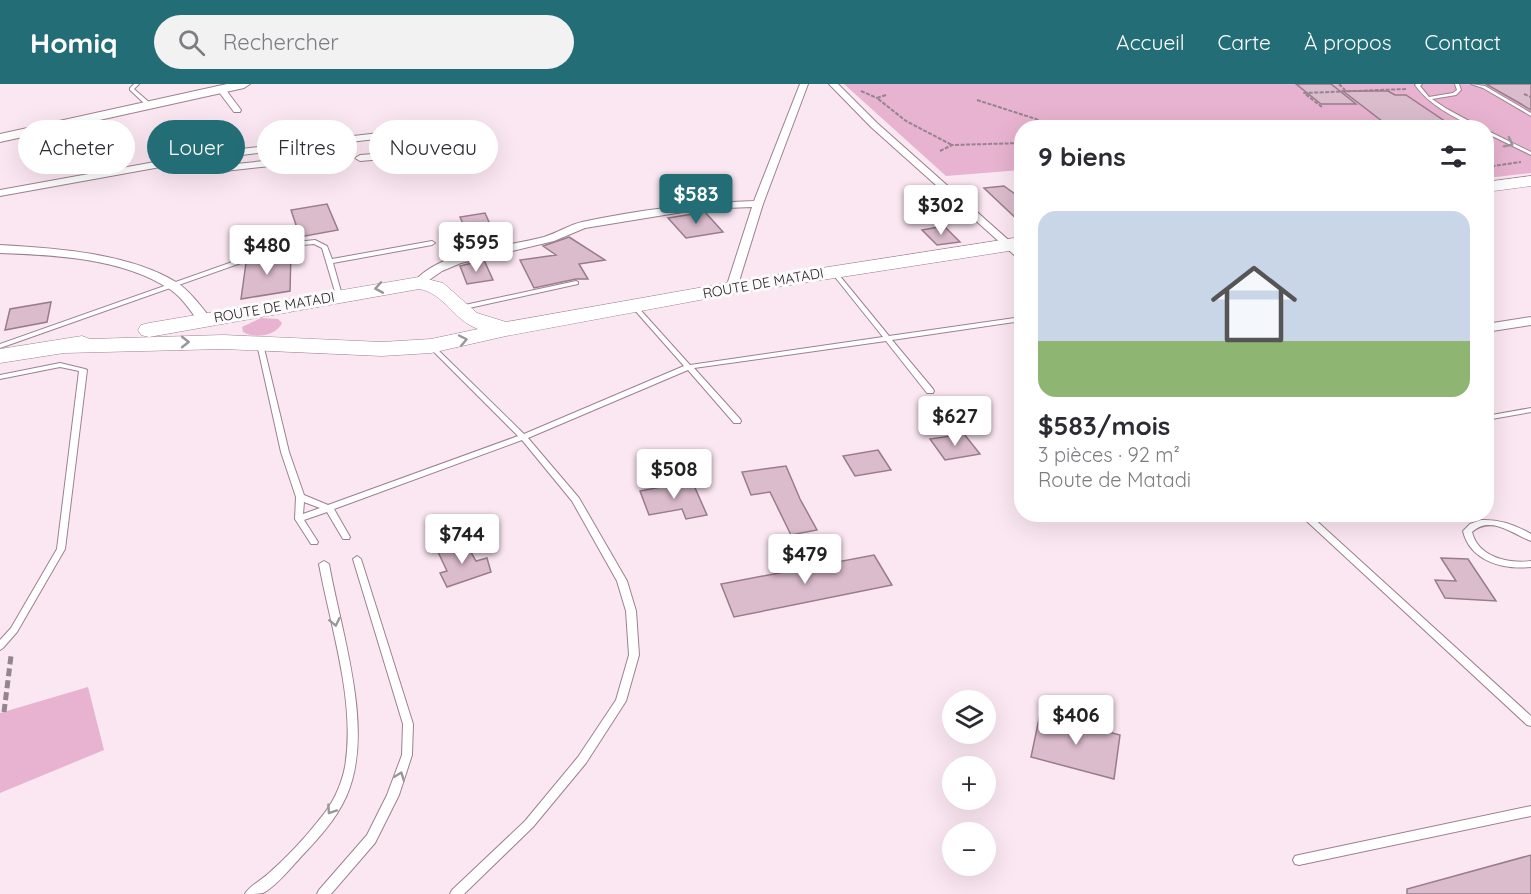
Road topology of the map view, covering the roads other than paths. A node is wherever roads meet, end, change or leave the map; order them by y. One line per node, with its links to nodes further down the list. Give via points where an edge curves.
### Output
1 (137, 84): 10 (lane, via 131,89)
2 (244, 84): 8 (street)
3 (804, 84): 23 (street)
4 (833, 84): 25 (street, via 874,125)
5 (1420, 84): 9 (lane, via 1417,85)
6 (1457, 84): 9 (lane, via 1460,90 1454,94)
7 (1473, 84): 12 (lane)
8 (220, 88): 10 (street); 11 (street)
9 (1429, 98): 13 (lane)
10 (148, 104): 15 (street)
11 (237, 110)
12 (1531, 115)
13 (1466, 120)
14 (1494, 135): 17 (lane, one-way to 17)
15 (0, 138)
16 (257, 150): 22 (street)
17 (1531, 154)
18 (369, 157): 19 (street)
19 (360, 158)
20 (1531, 182): 21 (main road)
21 (1494, 186)
22 (0, 193)
23 (758, 204): 30 (street, via 701,206 582,225 550,239 457,260); 32 (street)
24 (432, 243): 28 (lane)
25 (1014, 245)
26 (1014, 248): 29 (main road, ROUTE DE MATADI)
27 (0, 249): 37 (street, via 63,254 135,269 173,285)
28 (331, 261): 33 (lane); 45 (lane, via 325,247 315,242 288,244)
29 (833, 271): 32 (main road, ROUTE DE MATADI); 42 (lane)
30 (419, 283): 33 (main road, ROUTE DE MATADI, one-way to 33); 35 (main road, ROUTE DE MATADI, via 441,288)
31 (576, 283): 35 (lane)
32 (732, 288): 34 (main road, ROUTE DE MATADI)
33 (339, 295): 36 (main road, ROUTE DE MATADI)
34 (634, 306): 41 (main road, ROUTE DE MATADI); 49 (lane)
35 (460, 308): 41 (main road, ROUTE DE MATADI, via 481,324)
36 (230, 315): 37 (main road, ROUTE DE MATADI); 43 (main road)
37 (204, 319): 46 (main road, ROUTE DE MATADI)
38 (1014, 320): 42 (lane)
39 (1531, 321): 40 (street)
40 (1494, 327)
41 (506, 329): 47 (main road, ROUTE DE MATADI, one-way to 41)
42 (887, 338): 49 (lane); 51 (lane)
43 (223, 342): 44 (main road, ROUTE DE MATADI); 46 (main road, ROUTE DE MATADI, one-way to 43)
44 (260, 344): 47 (main road, ROUTE DE MATADI, via 382,349); 56 (lane, via 285,452)
45 (0, 346)
46 (64, 346): 48 (main road, ROUTE DE MATADI)
47 (431, 346): 55 (lane)
48 (0, 356)
49 (689, 367): 54 (lane); 55 (lane)
50 (0, 377): 66 (lane, via 60,365 83,370 62,549 14,630)
51 (930, 391)
52 (1531, 410): 53 (lane)
53 (1494, 417)
54 (737, 421)
55 (523, 437): 57 (lane); 72 (lane, via 576,500 622,581 631,611 633,655 621,701 582,760 529,824)
56 (300, 497): 57 (lane); 58 (lane)
57 (330, 509): 58 (lane); 60 (lane)
58 (298, 519): 62 (lane)
59 (1313, 522): 67 (lane)
60 (346, 537)
61 (1531, 538): 65 (lane, via 1512,528 1488,523 1471,526 1467,531 1471,544 1490,558 1516,565)
62 (314, 542)
63 (357, 559): 71 (lane, one-way to 63, via 371,839 407,755 408,724)
64 (324, 564): 70 (lane, one-way to 70, via 349,690 353,754 342,794 313,836 266,885)
65 (1531, 564)
66 (0, 646)
67 (1531, 722)
68 (1531, 811): 69 (lane)
69 (1299, 860)
70 (250, 894)
71 (323, 894)
72 (456, 894)

